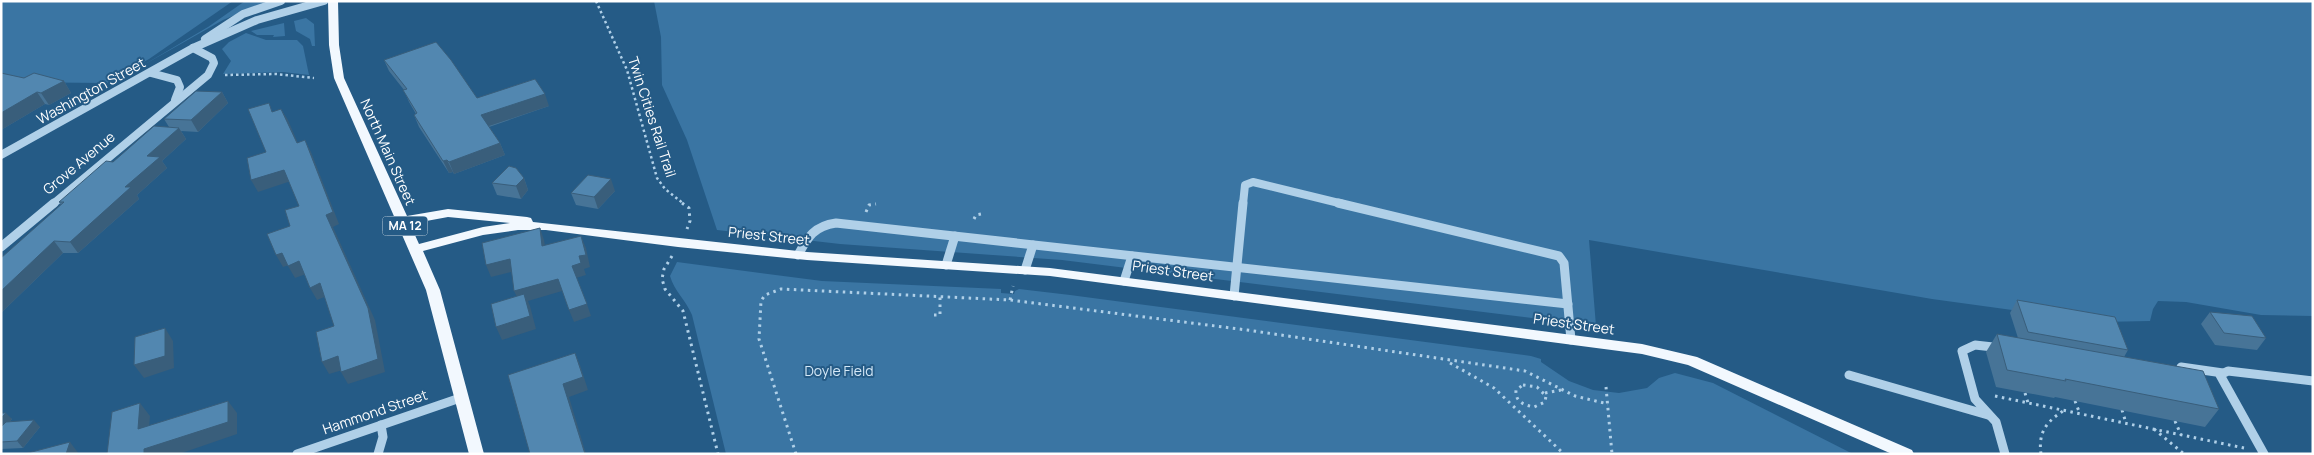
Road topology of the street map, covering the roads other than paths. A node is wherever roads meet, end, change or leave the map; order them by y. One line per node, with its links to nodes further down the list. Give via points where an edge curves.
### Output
1 (281, 1): 4 (street, Washington Street, via 243,14)
2 (324, 1): 4 (street, Washington Street, via 257,20)
3 (333, 1): 8 (main road, North Main Street / MA 12, via 338,78)
4 (193, 48): 5 (street, Washington Street); 6 (street, Grove Avenue, via 212,58 213,68)
5 (151, 72): 6 (street, via 177,80 180,87); 7 (street, Washington Street)
6 (175, 100): 12 (street, Grove Avenue)
7 (1, 155)
8 (403, 221): 9 (main road, via 434,214 460,213 513,218); 13 (main road, North Main Street / MA 12)
9 (546, 226): 13 (main road, Priest Street, via 483,230); 14 (main road, Priest Street)
10 (955, 236): 11 (street); 14 (street, via 829,224 814,228); 16 (street)
11 (1034, 245): 15 (street); 18 (street)
12 (1, 246)
13 (416, 249): 28 (main road, North Main Street / MA 12, via 433,290)
14 (798, 255): 16 (main road, Priest Street)
15 (1132, 256): 17 (street); 19 (street)
16 (946, 264): 18 (main road, Priest Street)
17 (1237, 268): 20 (street); 21 (street); 21 (street, via 1244,188 1253,182 1559,256 1564,263)
18 (1025, 270): 19 (main road, Priest Street)
19 (1124, 281): 20 (main road, Priest Street)
20 (1234, 296): 22 (main road, Priest Street)
21 (1568, 304): 22 (street)
22 (1571, 340): 35 (main road, Priest Street, via 1692,361)
23 (2013, 350): 29 (street, via 1985,345 1966,346 1962,351 1978,405)
24 (2174, 366): 25 (street)
25 (2223, 373): 27 (street); 31 (street, via 2221,380)
26 (1849, 374): 29 (street)
27 (2313, 381)
28 (463, 397): 30 (street, Hammond Street); 34 (main road, North Main Street / MA 12)
29 (1993, 417): 36 (street)
30 (381, 425): 32 (street, Hammond Street); 33 (street, via 383,437)
31 (2263, 453)
32 (297, 454)
33 (378, 454)
34 (477, 454)
35 (1907, 454)
36 (2006, 454)

